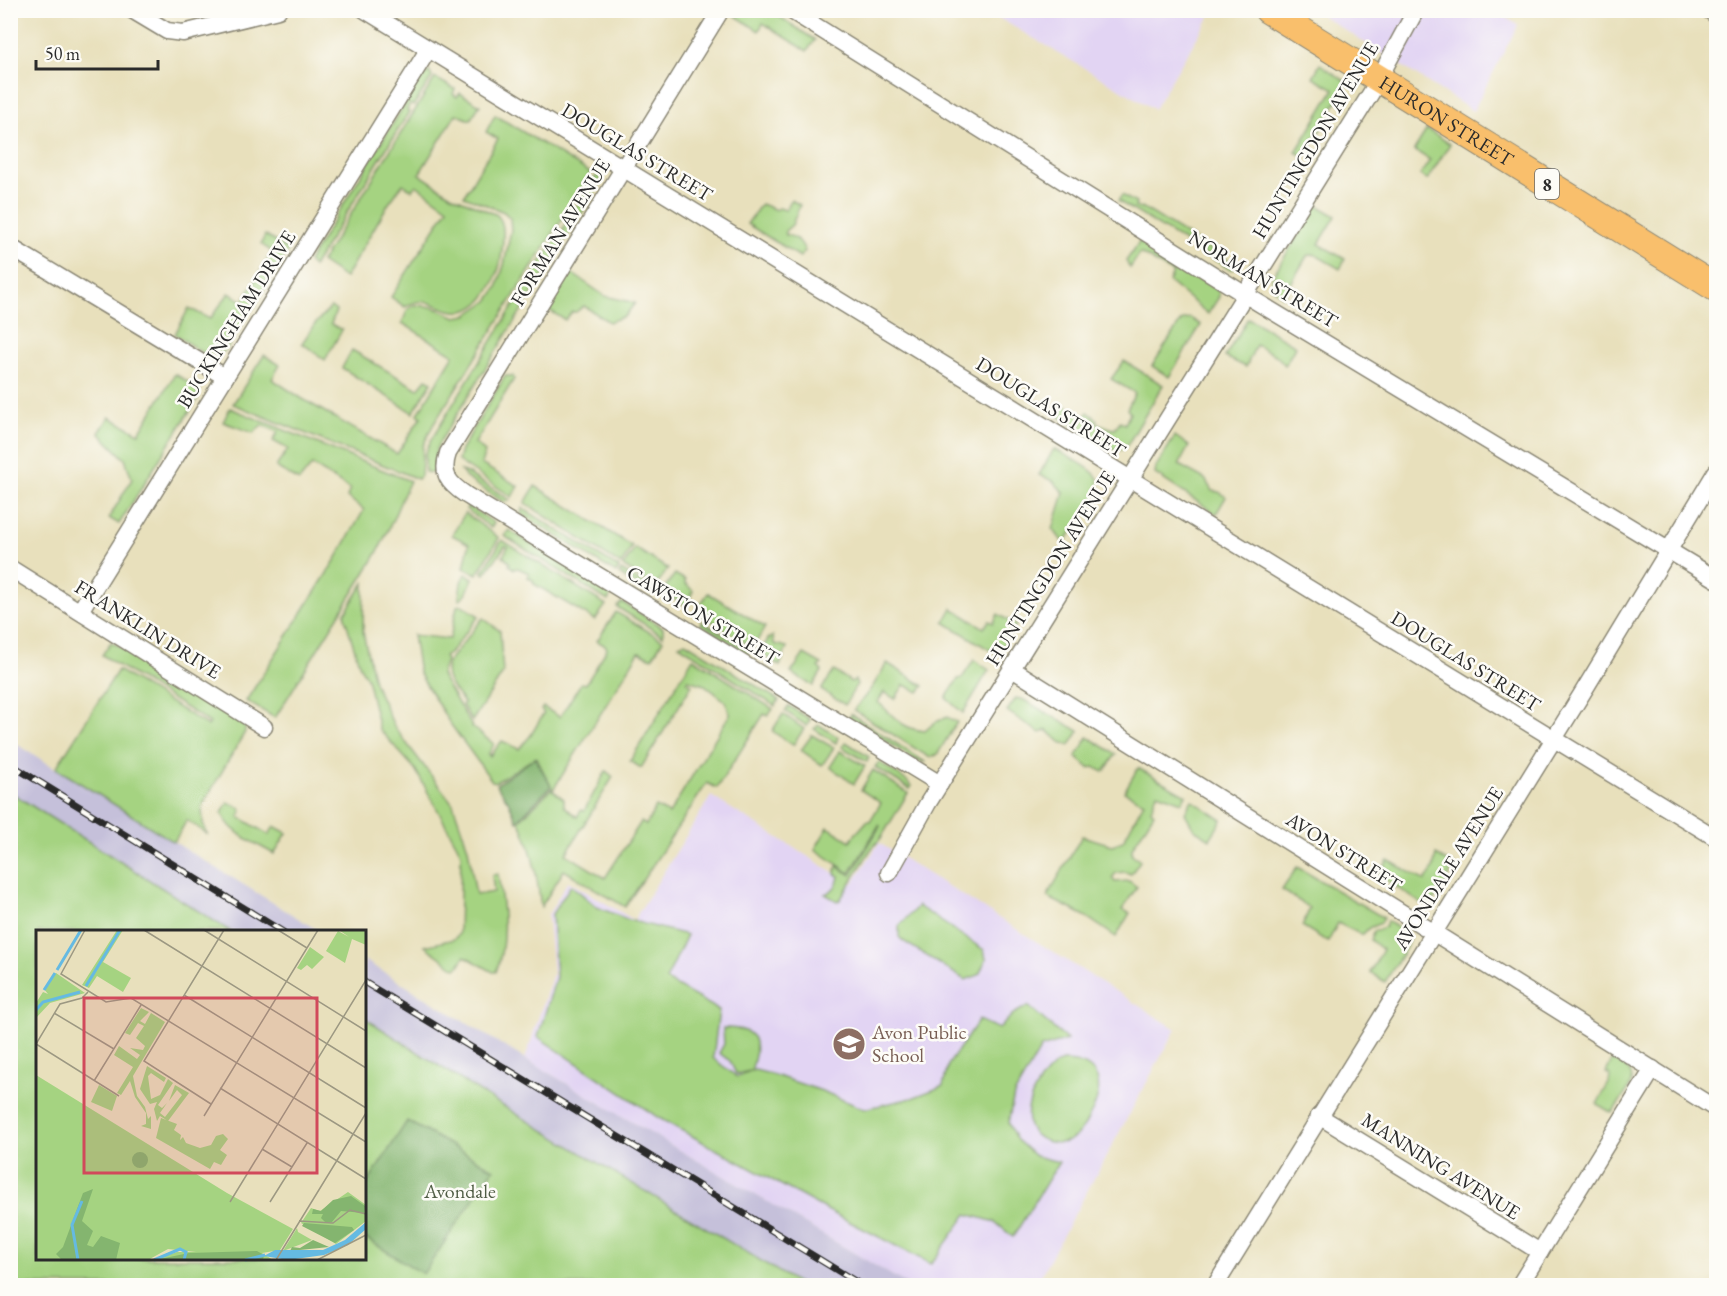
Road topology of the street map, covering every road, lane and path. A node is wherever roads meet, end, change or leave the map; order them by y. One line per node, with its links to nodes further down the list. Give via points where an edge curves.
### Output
1 (132, 10): 2 (street, via 167,31 183,33)
2 (278, 10)
3 (365, 10): 10 (street, DOUGLAS STREET)
4 (720, 10): 12 (street, FORMAN AVENUE)
5 (790, 10): 15 (street, NORMAN STREET)
6 (1268, 10): 11 (main road, HURON STREET / 8)
7 (1416, 10): 11 (street, HUNTINGDON AVENUE)
8 (1708, 10): 9 (street)
9 (1716, 15)
10 (428, 50): 12 (street, DOUGLAS STREET); 16 (street, BUCKINGHAM DRIVE)
11 (1378, 80): 14 (main road, HURON STREET / 8); 15 (street, HUNTINGDON AVENUE)
12 (623, 168): 18 (street, FORMAN AVENUE, via 448,453 444,466); 19 (street, DOUGLAS STREET)
13 (10, 247): 16 (street)
14 (1716, 288)
15 (1244, 294): 19 (street, HUNTINGDON AVENUE); 20 (street, NORMAN STREET)
16 (225, 377): 23 (street, BUCKINGHAM DRIVE)
17 (1716, 472): 20 (street, AVONDALE AVENUE)
18 (447, 477): 27 (street, CAWSTON STREET, via 466,495)
19 (1130, 480): 24 (street, HUNTINGDON AVENUE); 26 (street, DOUGLAS STREET)
20 (1669, 550): 22 (street, NORMAN STREET); 26 (street, AVONDALE AVENUE)
21 (10, 568): 23 (street, FRANKLIN DRIVE)
22 (1716, 579)
23 (80, 611): 25 (street, FRANKLIN DRIVE)
24 (1012, 669): 27 (street, HUNTINGDON AVENUE); 30 (street, AVON STREET)
25 (264, 727)
26 (1554, 739): 28 (street, DOUGLAS STREET); 30 (street, AVONDALE AVENUE)
27 (939, 784): 29 (street, HUNTINGDON AVENUE)
28 (1716, 838)
29 (888, 873)
30 (1432, 932): 31 (street, AVON STREET); 33 (street, AVONDALE AVENUE)
31 (1653, 1069): 32 (street, AVON STREET); 34 (street)
32 (1716, 1109)
33 (1319, 1116): 34 (street, MANNING AVENUE); 35 (street, AVONDALE AVENUE)
34 (1540, 1252): 36 (street)
35 (1215, 1286)
36 (1519, 1286)

